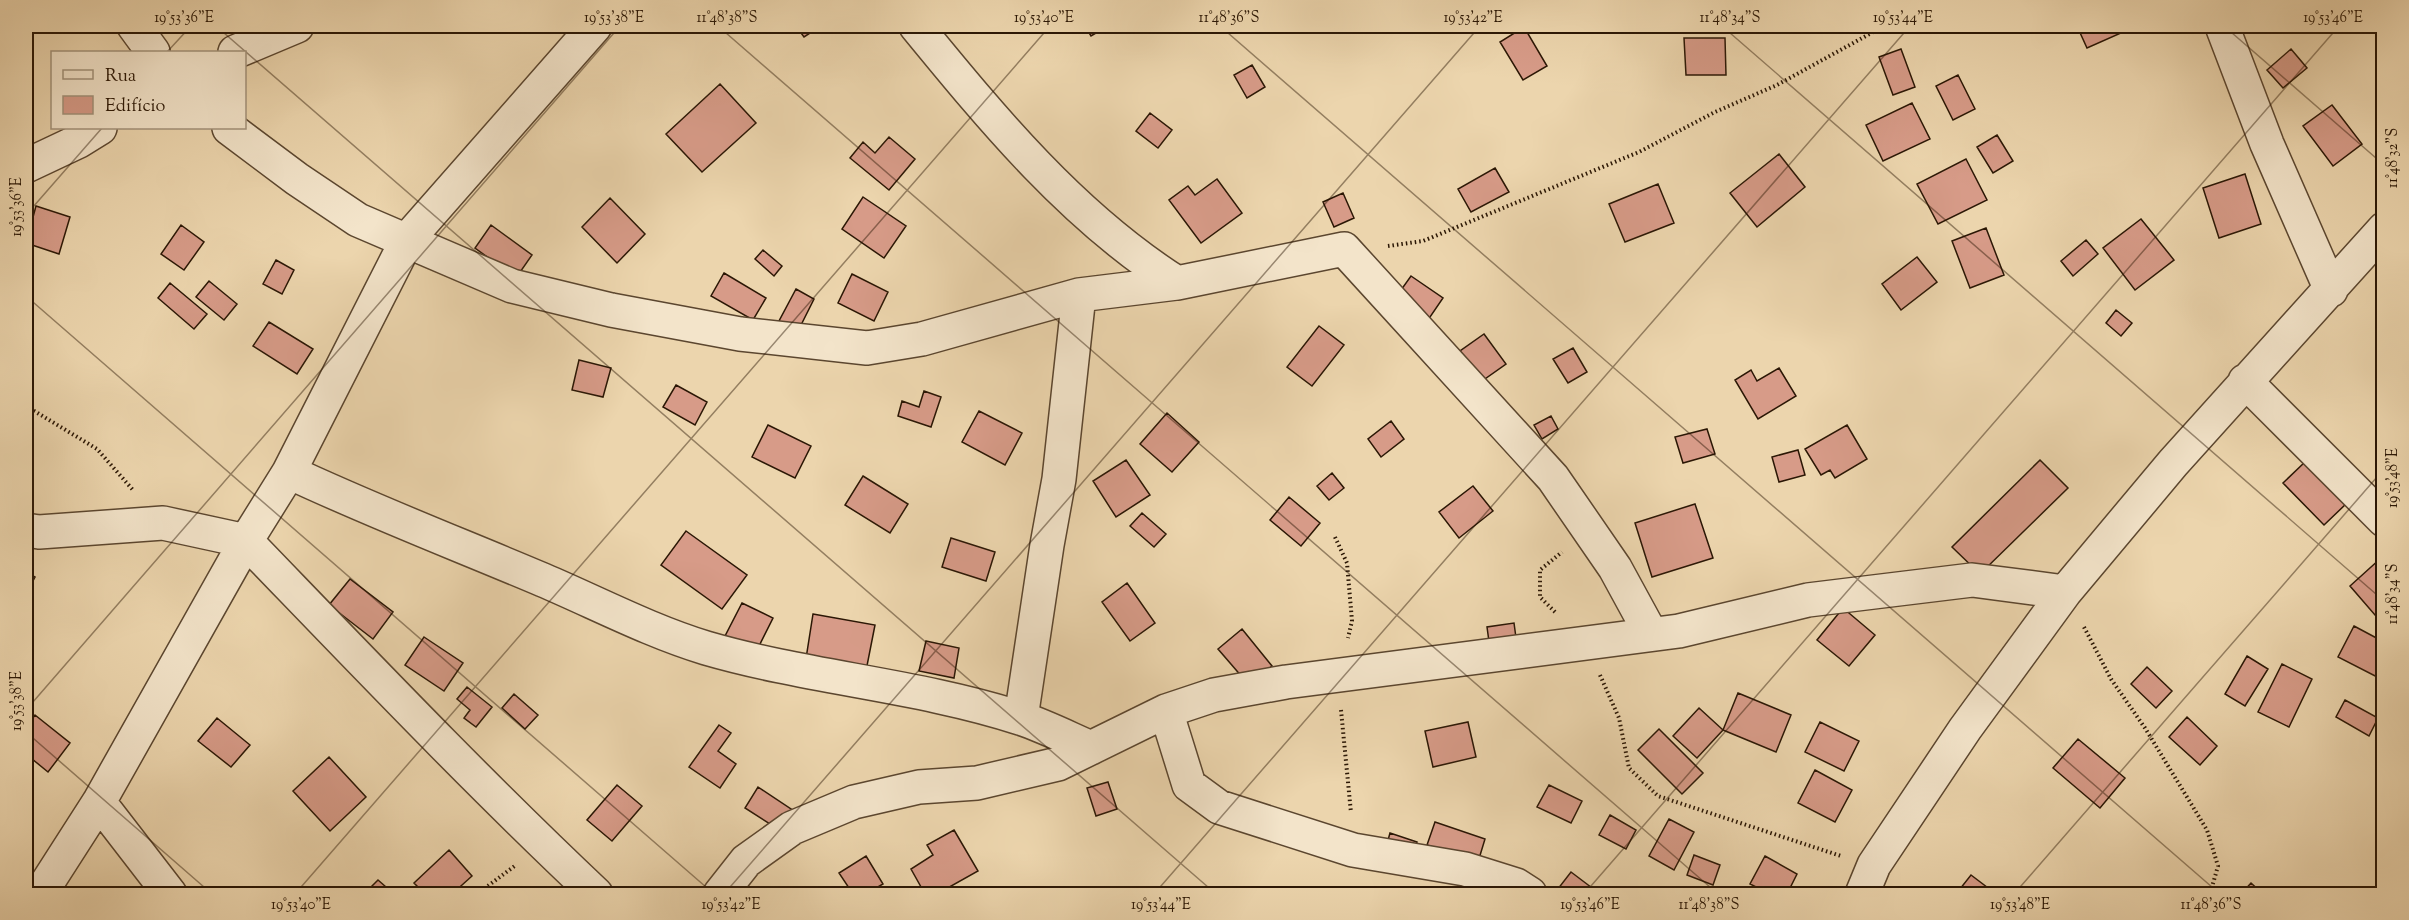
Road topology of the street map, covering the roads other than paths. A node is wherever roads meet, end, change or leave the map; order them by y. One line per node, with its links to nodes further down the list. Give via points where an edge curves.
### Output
1 (134, 26): 6 (street)
2 (297, 26): 7 (street)
3 (596, 26): 12 (street)
4 (916, 26): 13 (street, via 1039,168 1092,219)
5 (2222, 26): 14 (street, via 2266,144)
6 (152, 51)
7 (237, 51)
8 (98, 129): 10 (street)
9 (230, 129): 12 (street, via 358,220)
10 (26, 166)
11 (2384, 229): 14 (street)
12 (406, 240): 15 (street, via 512,286 611,310 740,334 867,348 922,339); 17 (street)
13 (1177, 283): 15 (street); 22 (street, via 1344,249 1553,478 1616,568)
14 (2331, 290): 16 (street)
15 (1079, 295): 24 (street, via 1059,479)
16 (2245, 381): 18 (street); 21 (street)
17 (288, 472): 20 (street); 24 (street, via 649,627 705,647)
18 (2384, 520)
19 (26, 530): 20 (street, via 162,523)
20 (246, 541): 26 (street); 30 (street)
21 (2065, 592): 22 (street, via 1972,580 1808,600 1712,624); 27 (street, via 1965,729)
22 (1651, 634): 23 (street, via 1286,682 1214,696)
23 (1166, 711): 25 (street); 32 (street, via 1189,785 1219,807 1353,850 1465,869 1516,885)
24 (1022, 718): 25 (street)
25 (1091, 748): 31 (street, via 1058,764 1011,776 919,787 854,802 792,828 746,861)
26 (99, 802): 28 (street); 29 (street)
27 (1868, 880)
28 (40, 894)
29 (170, 894)
30 (596, 894)
31 (720, 894)
32 (1530, 894)

